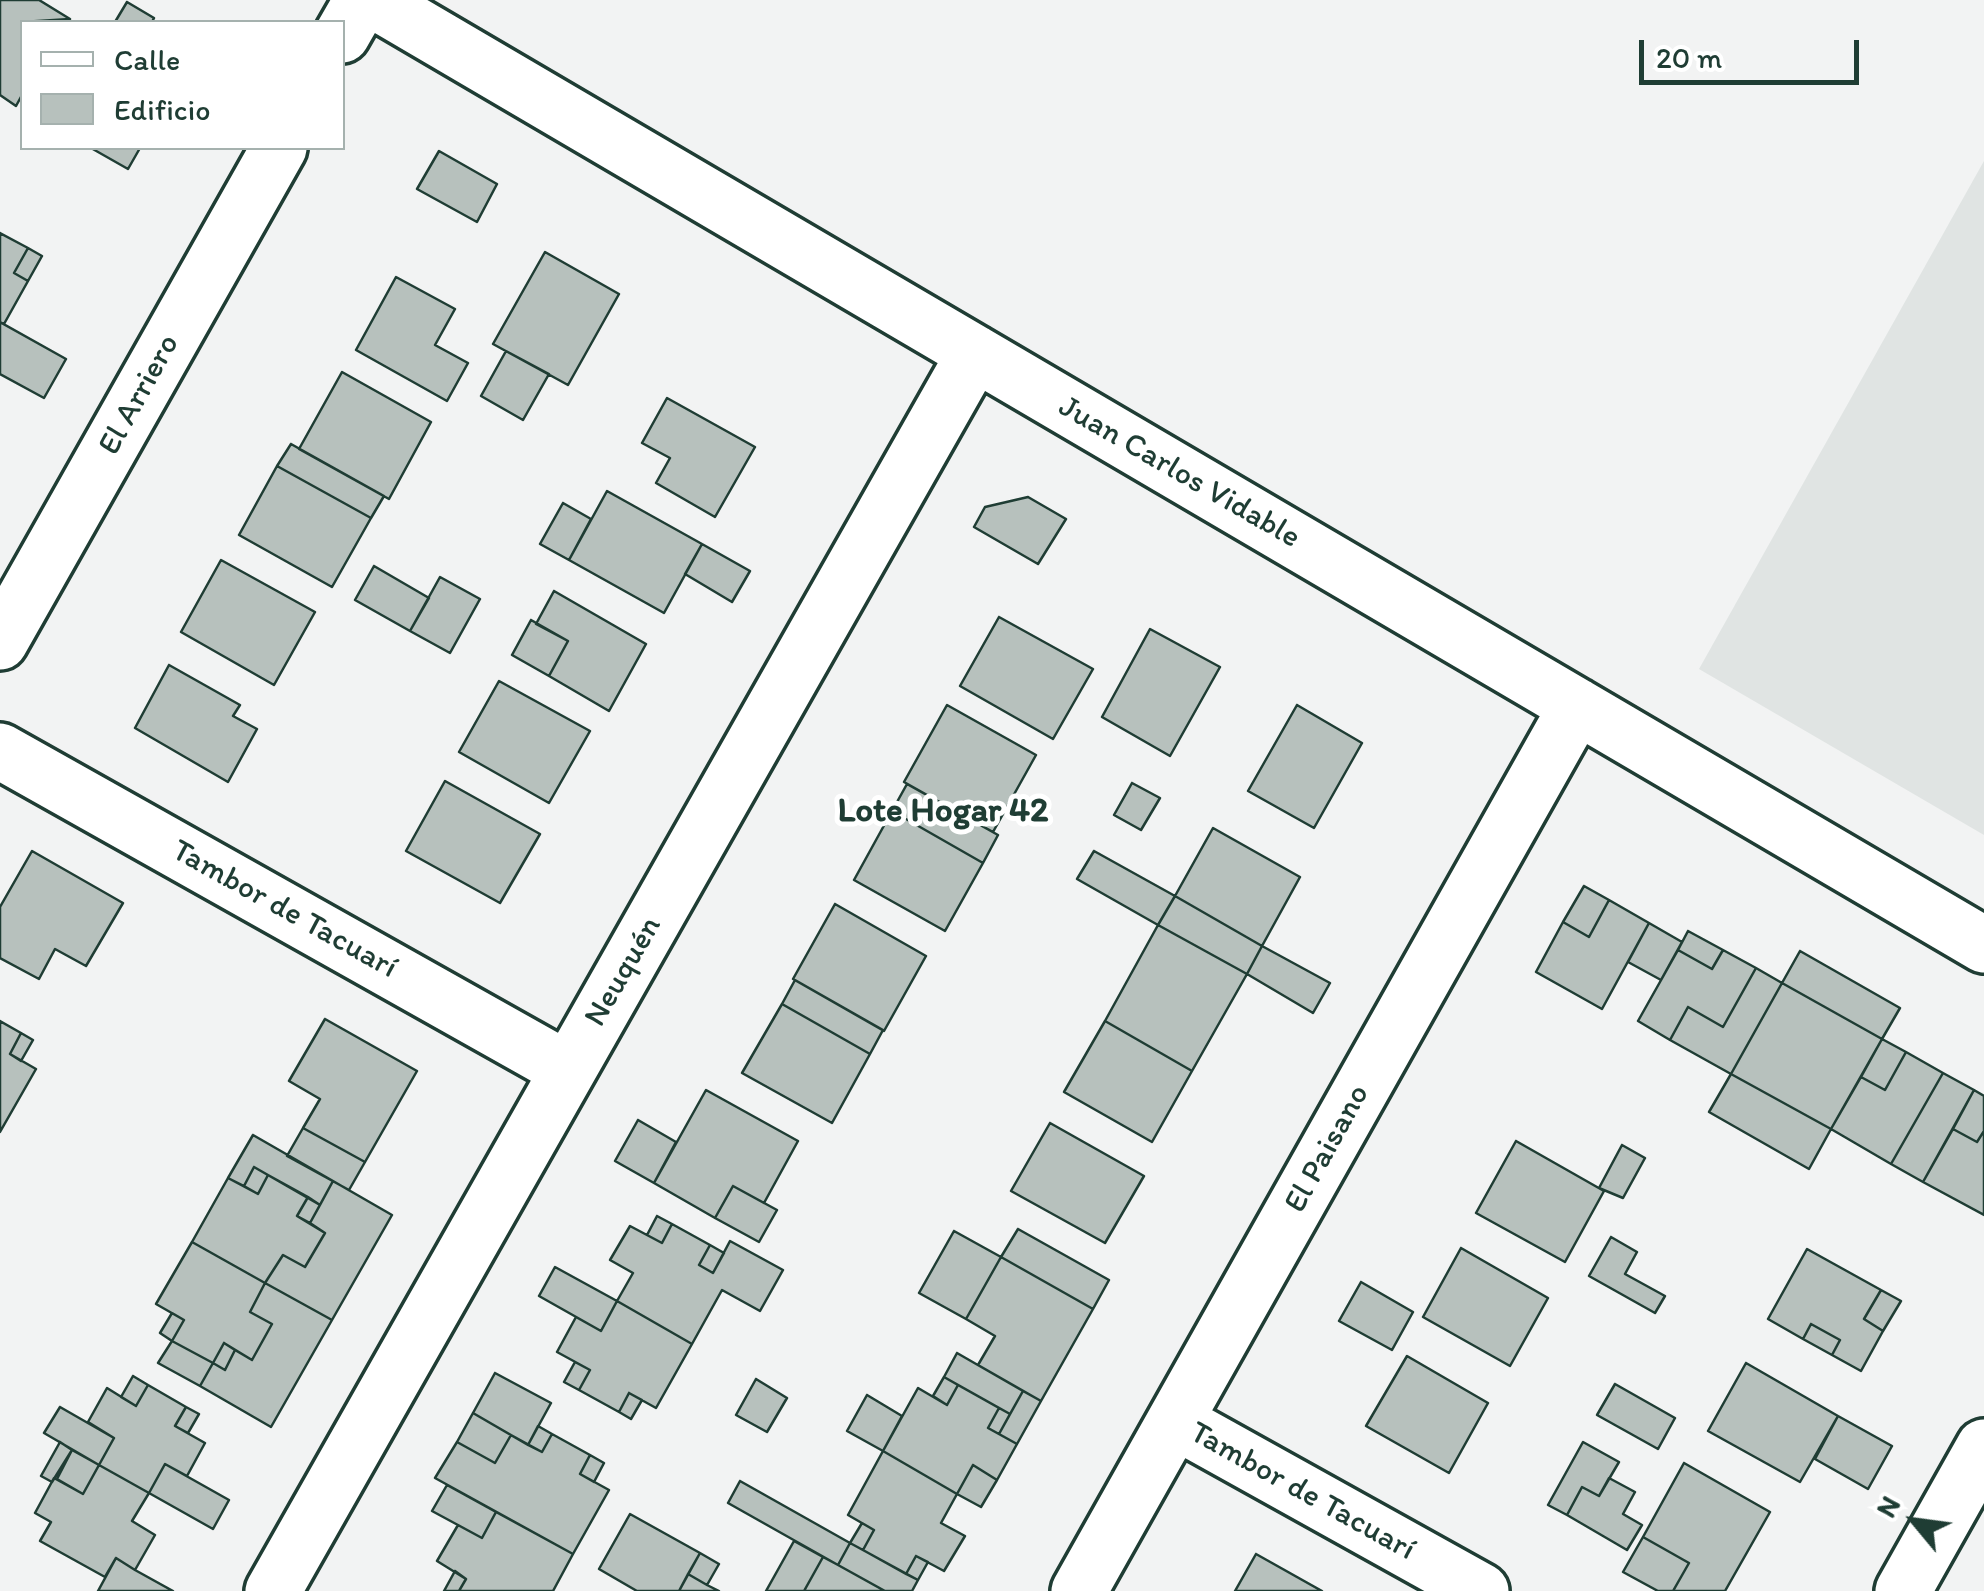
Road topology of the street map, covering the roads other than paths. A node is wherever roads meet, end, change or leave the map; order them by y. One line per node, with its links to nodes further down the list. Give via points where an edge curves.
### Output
1 (362, 0): 3 (street)
2 (374, 0): 5 (street, Juan Carlos Vidable)
3 (345, 30)
4 (278, 150): 6 (street, El Arriero)
5 (975, 354): 7 (street, Juan Carlos Vidable); 10 (street, Neuquén)
6 (0, 642)
7 (1577, 706): 9 (street, Juan Carlos Vidable); 11 (street, El Paisano)
8 (0, 751): 10 (street, Tambor de Tacuarí)
9 (1984, 945)
10 (568, 1070): 13 (street, Neuquén)
11 (1175, 1422): 14 (street, El Paisano); 15 (street, Tambor de Tacuarí)
12 (1984, 1447): 16 (street)
13 (273, 1591)
14 (1079, 1591)
15 (1481, 1591)
16 (1903, 1591)

